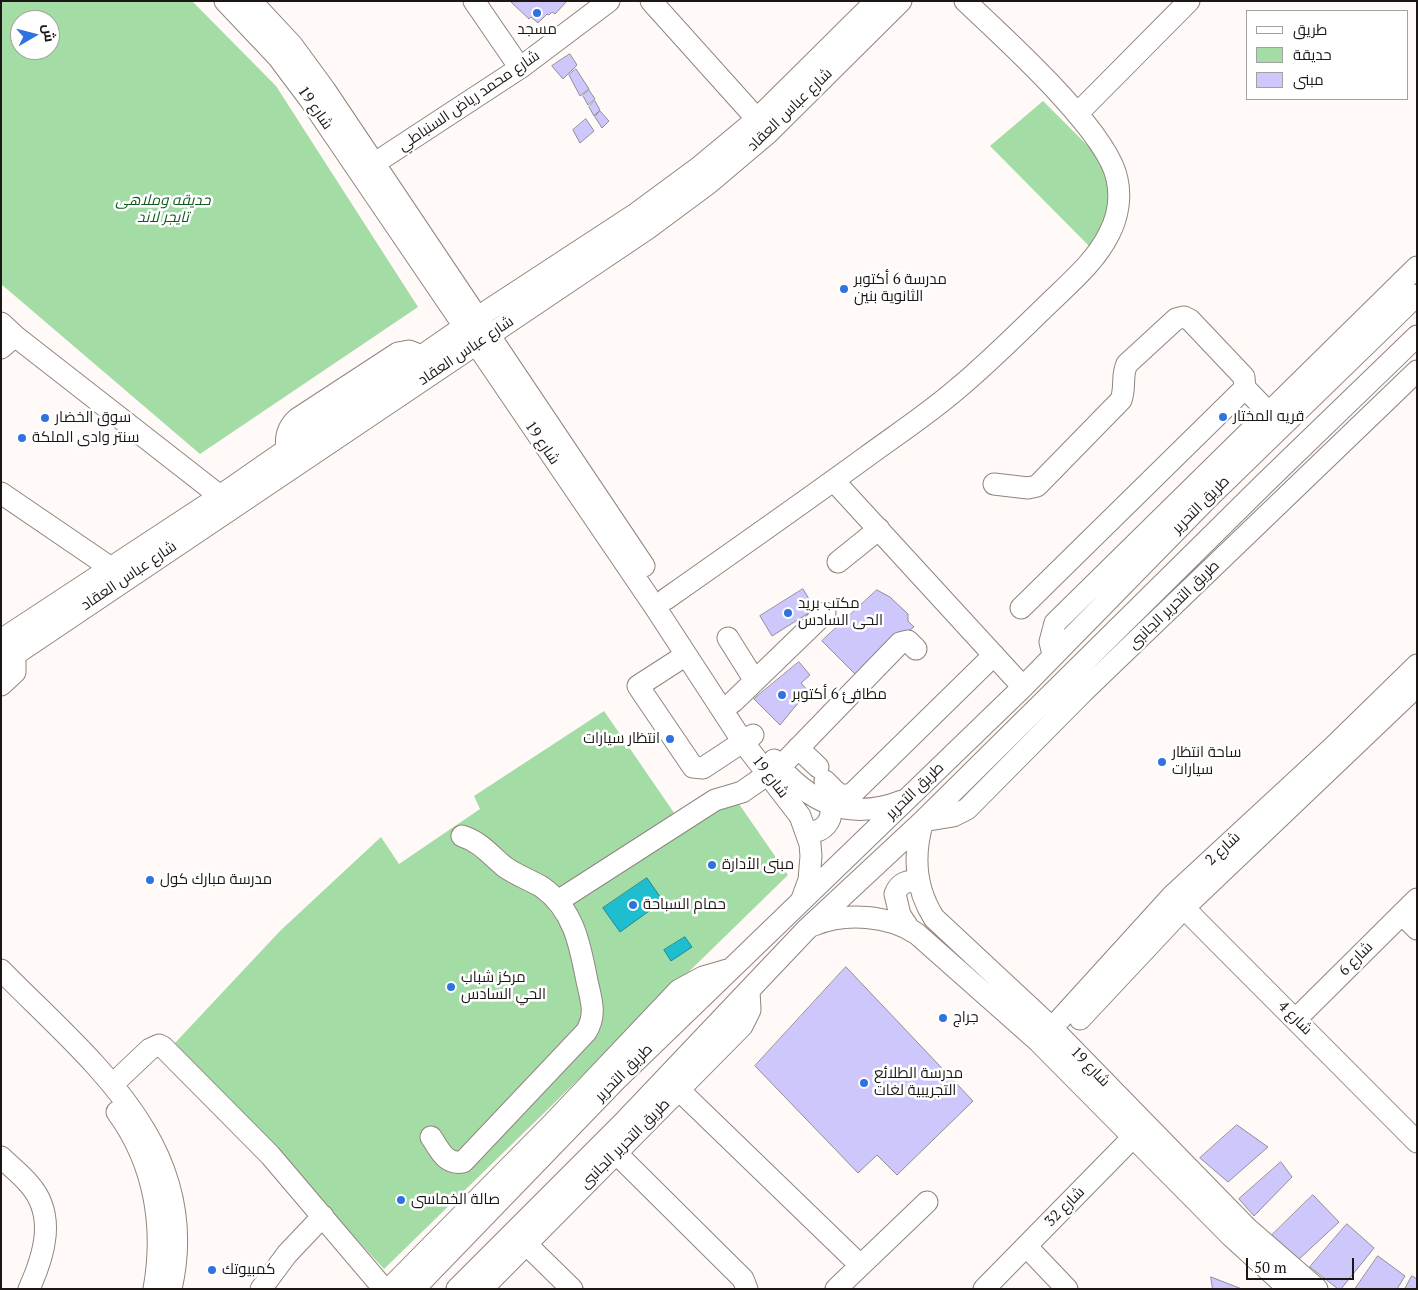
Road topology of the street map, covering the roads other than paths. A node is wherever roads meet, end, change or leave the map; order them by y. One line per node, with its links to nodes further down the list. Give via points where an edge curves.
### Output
1 (225, 1): 17 (street, شارع 19, via 278,57)
2 (251, 1): 13 (street, شارع 19, via 292,45)
3 (474, 1): 10 (street)
4 (609, 1): 10 (street, شارع محمد رياض السنباطي)
5 (651, 1): 12 (street)
6 (876, 1): 12 (street, شارع عباس العقاد)
7 (901, 1): 17 (street, شارع عباس العقاد, via 767,134 708,184 647,229)
8 (965, 1): 11 (street)
9 (1189, 1): 11 (street)
10 (520, 68): 13 (street, شارع محمد رياض السنباطي)
11 (1077, 114): 25 (street, via 1100,142 1116,174 1118,205 1108,236 1087,264 970,379)
12 (757, 119): 17 (street, شارع عباس العقاد, via 698,168)
13 (376, 163): 17 (street, شارع 19)
14 (1417, 267): 16 (street)
15 (1417, 295): 18 (street, طريق التحرير)
16 (1387, 296): 18 (street); 23 (street)
17 (477, 331): 29 (street, شارع عباس العقاد, via 422,356); 35 (street, شارع 19); 39 (street, شارع عباس العقاد); 41 (street, شارع 19)
18 (1378, 332): 24 (street, طريق التحرير)
19 (6, 336): 29 (street)
20 (1417, 336): 26 (street, طريق التحرير)
21 (1417, 371): 55 (street, طريق التحرير الجانبى, via 1083,692 967,809 953,816)
22 (1244, 388): 23 (street); 27 (street, via 1246,383 1241,373 1190,320 1184,317 1176,319 1127,364 1123,372 1125,388 1121,400 1037,486); 36 (street)
23 (1269, 413): 43 (street, via 1055,623 1050,642)
24 (1249, 457): 26 (street, via 1253,474); 30 (street, طريق التحرير)
25 (839, 477): 32 (street); 35 (street); 46 (street)
26 (1266, 482): 31 (street, طريق التحرير)
27 (994, 484)
28 (1, 493): 34 (street)
29 (220, 496): 34 (street, شارع عباس العقاد)
30 (1208, 498): 31 (street, via 1217,498 1225,504); 43 (street, طريق التحرير)
31 (1228, 518): 55 (street, طريق التحرير)
32 (879, 529): 33 (street); 42 (street)
33 (838, 562)
34 (111, 568): 39 (street, شارع عباس العقاد)
35 (666, 599): 49 (street, شارع 19)
36 (1021, 608)
37 (825, 613): 45 (street)
38 (728, 638): 45 (street)
39 (6, 644): 47 (street, via 15,672)
40 (916, 649): 51 (street, via 908,641 900,643)
41 (686, 655): 50 (street, شارع 19); 50 (street, via 640,683 639,688 693,767 703,768)
42 (994, 655): 46 (street); 51 (street, via 850,795 840,795)
43 (1053, 655): 46 (street, طريق التحرير)
44 (1417, 665): 61 (street, شارع 2)
45 (755, 681): 49 (street)
46 (1028, 682): 53 (street, طريق التحرير)
47 (1, 685)
48 (1417, 686): 61 (street, شارع 2)
49 (733, 702): 50 (street, شارع 19)
50 (748, 738): 52 (street, شارع 19)
51 (798, 748): 52 (street)
52 (774, 771): 54 (street, شارع 19); 56 (street, شارع 19); 59 (street, via 742,792 715,800)
53 (905, 800): 54 (street, شارع 19, via 858,810); 60 (street, طريق التحرير)
54 (831, 804): 56 (street, via 831,815 826,825 817,831)
55 (923, 821): 58 (street, شارع 19, via 917,851); 63 (street, طريق التحرير)
56 (807, 832): 60 (street, شارع 19, via 811,868)
57 (462, 836): 59 (street, via 477,842 506,868)
58 (920, 883): 64 (street, via 902,884 895,894 900,915); 70 (street, شارع 19, via 934,918)
59 (558, 901): 77 (street, via 576,932 593,1007 591,1024 463,1162 446,1160)
60 (801, 902): 65 (street, طريق التحرير)
61 (1178, 902): 69 (street, شارع 4); 70 (street, شارع 2)
62 (1412, 914): 69 (street, شارع 6)
63 (810, 927): 64 (street, شارع 19, via 851,918 880,920); 67 (street, طريق التحرير)
64 (908, 928): 70 (street, شارع 19)
65 (732, 968): 71 (street, طريق التحرير); 90 (street, via 703,977 679,990)
66 (1, 970): 72 (street)
67 (749, 990): 73 (street, طريق التحرير الجانبى, via 751,1003 747,1018)
68 (1, 991): 86 (street, via 111,1104 132,1135 152,1186)
69 (1296, 1019): 78 (street, شارع 4)
70 (1051, 1040): 76 (street, شارع 19)
71 (637, 1060): 73 (street, via 644,1074); 74 (street, طريق التحرير)
72 (113, 1084): 82 (street, via 150,1049 159,1045 163,1047 270,1155); 86 (street, via 147,1131 169,1185 174,1214)
73 (671, 1085): 75 (street); 79 (street, طريق التحرير الجانبى); 85 (street)
74 (599, 1099): 75 (street, via 617,1102); 91 (street, طريق التحرير)
75 (623, 1123): 92 (street)
76 (1139, 1131): 84 (street, شارع 32); 99 (street, شارع 19, via 1231,1236); 100 (street, شارع 19)
77 (431, 1137)
78 (1417, 1142)
79 (616, 1153): 83 (street, طريق التحرير الجانبى); 95 (street, via 742,1279)
80 (1, 1157): 87 (street, via 30,1185 44,1214 45,1247)
81 (927, 1202): 85 (street)
82 (322, 1216): 88 (street); 89 (street)
83 (526, 1244): 93 (street, طريق التحرير الجانبى); 94 (street)
84 (1026, 1246): 97 (street, شارع 32); 98 (street)
85 (860, 1265): 96 (street)
86 (164, 1280)
87 (29, 1289)
88 (261, 1289)
89 (384, 1289)
90 (389, 1289)
91 (414, 1289)
92 (457, 1289)
93 (482, 1289)
94 (572, 1289)
95 (747, 1289)
96 (836, 1289)
97 (984, 1289)
98 (1067, 1289)
99 (1289, 1289)
100 (1316, 1289)

